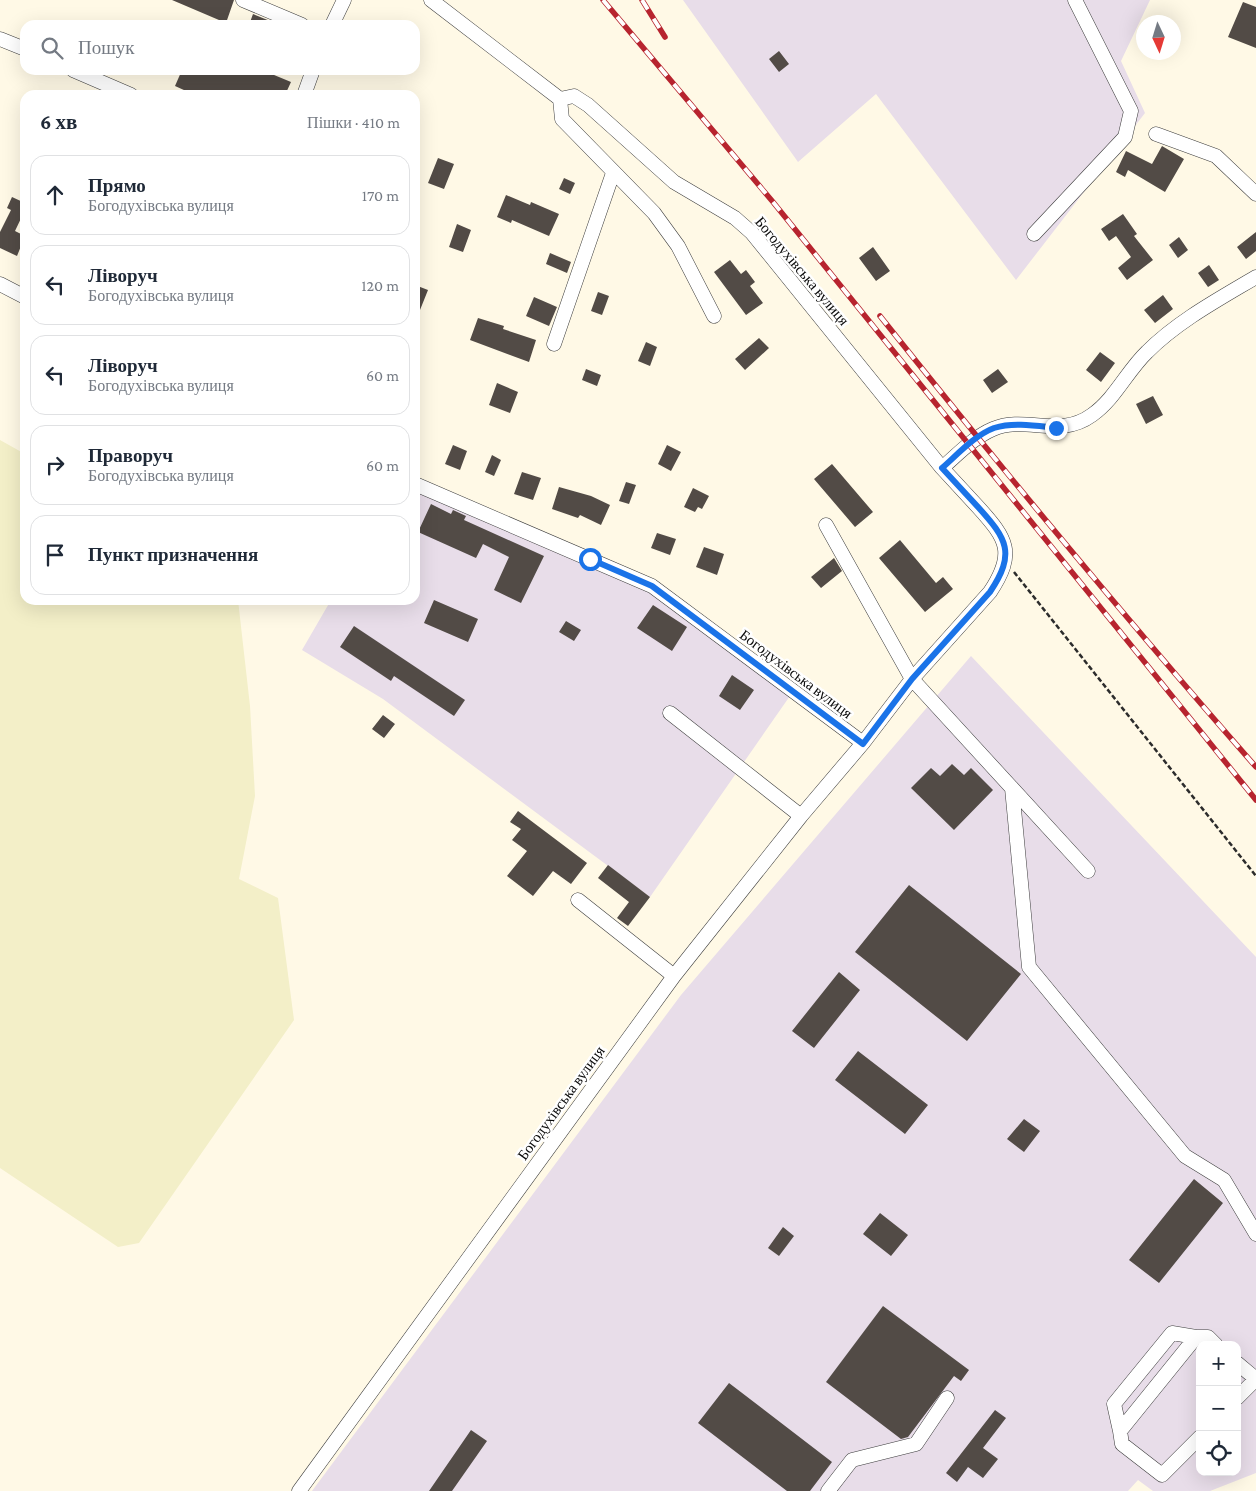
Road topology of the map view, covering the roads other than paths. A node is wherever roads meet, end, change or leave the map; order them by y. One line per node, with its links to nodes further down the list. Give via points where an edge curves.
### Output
1 (243, 0): 5 (street)
2 (344, 0): 6 (street)
3 (431, 0): 13 (street)
4 (1075, 0): 17 (street, via 1131,111 1125,137)
5 (290, 20)
6 (334, 20)
7 (0, 39): 8 (street)
8 (20, 47)
9 (85, 75): 11 (street)
10 (311, 75): 12 (street)
11 (120, 90)
12 (306, 90)
13 (560, 99): 15 (street, via 562,119); 23 (street, Богодухівська вулиця, via 574,96 588,105 674,182 735,218 752,233)
14 (1156, 134): 16 (street, via 1216,156)
15 (613, 173): 21 (street, via 654,212 678,246); 22 (street)
16 (1256, 194)
17 (1034, 234)
18 (1256, 276): 23 (street, via 1169,332 1145,353 1093,415 1075,424 1056,428 1011,425 994,428)
19 (0, 284): 20 (street)
20 (20, 294)
21 (714, 316)
22 (554, 344)
23 (942, 468): 26 (street, Богодухівська вулиця, via 1000,531 1005,547 1004,563 990,592)
24 (420, 486): 28 (street, Богодухівська вулиця, via 652,586)
25 (826, 525): 26 (street)
26 (912, 679): 28 (street, Богодухівська вулиця); 29 (street)
27 (670, 713): 30 (street)
28 (863, 744): 30 (street, Богодухівська вулиця)
29 (1012, 788): 31 (street); 34 (street, via 1029,967 1185,1156 1224,1180)
30 (801, 816): 33 (street, Богодухівська вулиця)
31 (1088, 872)
32 (578, 900): 33 (street)
33 (674, 976): 43 (street, Богодухівська вулиця)
34 (1256, 1234)
35 (1196, 1336): 36 (street); 41 (street); 41 (street, via 1172,1333 1114,1404)
36 (1211, 1341)
37 (1241, 1366): 38 (street)
38 (1256, 1379): 39 (street)
39 (1241, 1394)
40 (947, 1398): 44 (street, via 916,1444 852,1460)
41 (1120, 1431): 42 (street, via 1122,1444 1162,1475)
42 (1196, 1441)
43 (299, 1491)
44 (828, 1491)

